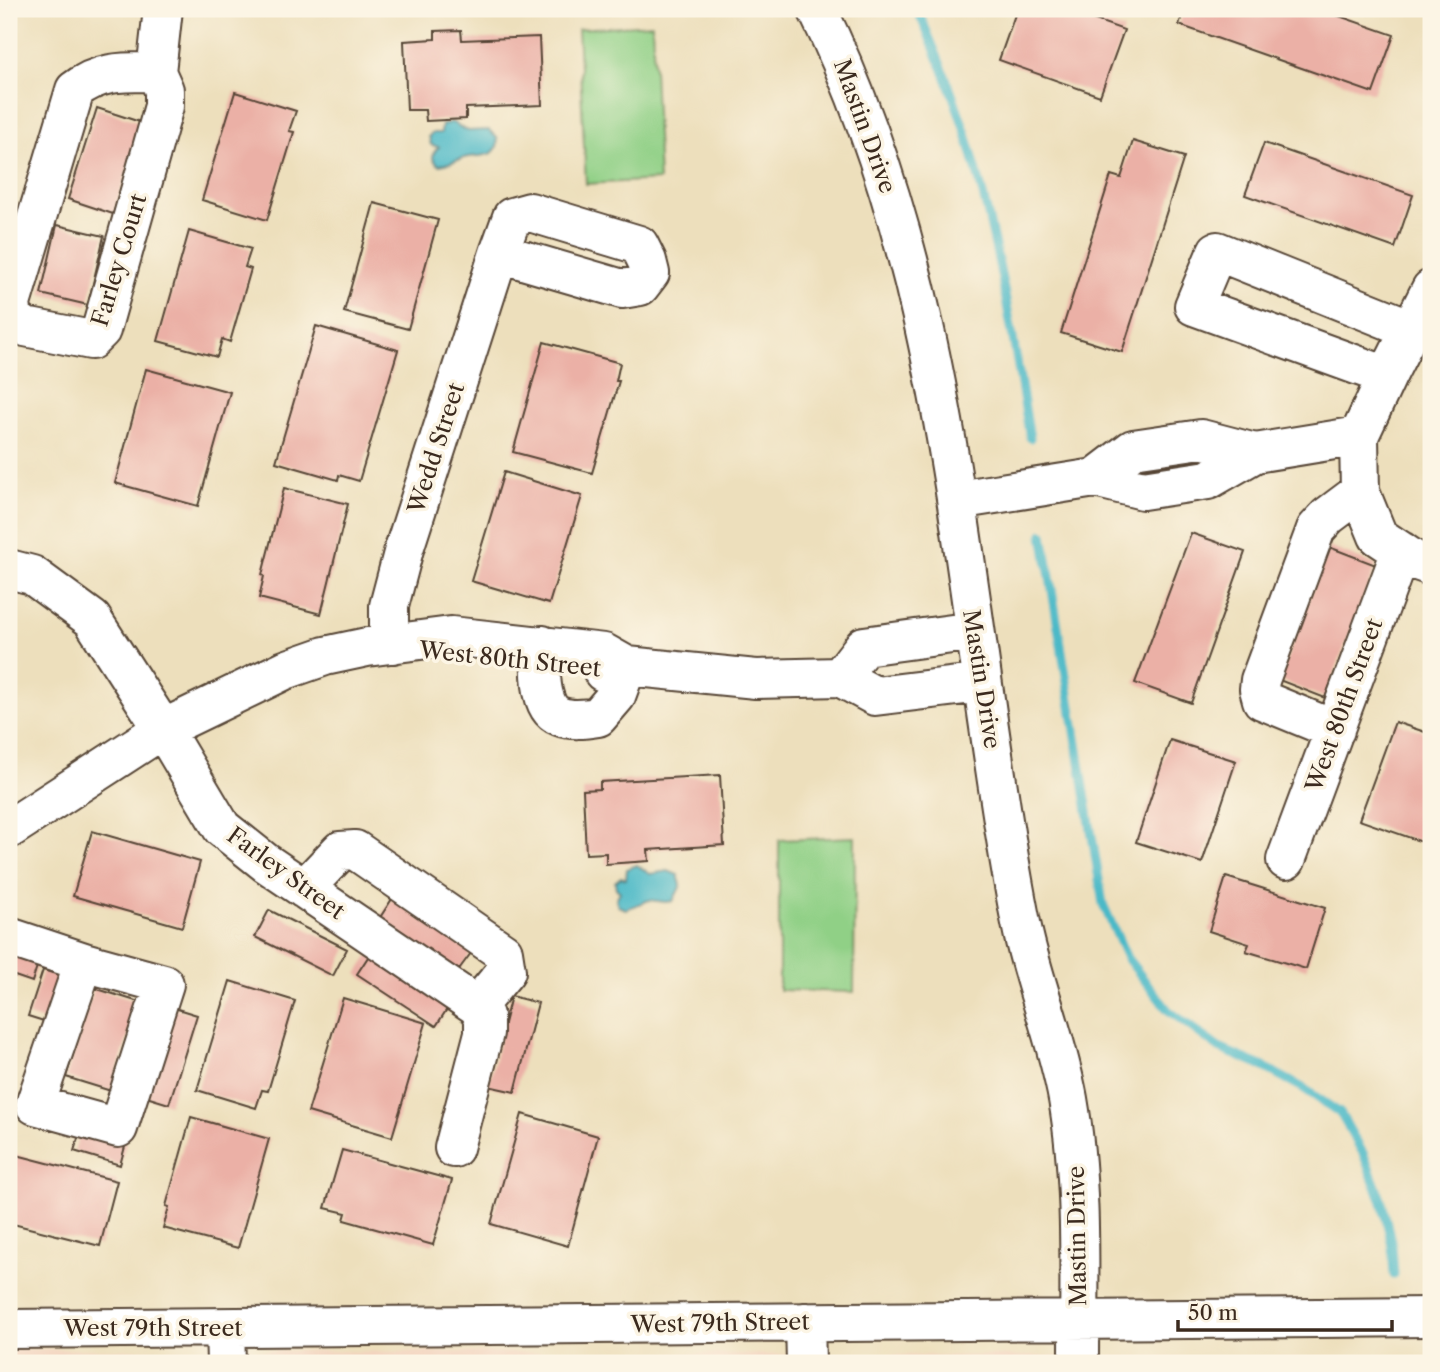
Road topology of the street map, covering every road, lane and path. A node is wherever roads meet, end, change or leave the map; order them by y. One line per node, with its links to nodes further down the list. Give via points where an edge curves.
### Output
1 (163, 9): 3 (street, Farley Court)
2 (817, 9): 10 (street, Mastin Drive, via 891,194 919,301)
3 (156, 72): 3 (street, Farley Court, via 164,90 164,106 101,330 91,340 24,327 13,318 11,304 75,90 90,78)
4 (499, 253): 14 (street, Wedd Street, via 404,549 389,606)
5 (1431, 289): 6 (street)
6 (1411, 328): 7 (street); 7 (street, via 1217,251 1194,306)
7 (1387, 376): 8 (street)
8 (1359, 436): 9 (street, West 80th Street); 10 (street, via 1255,453 1201,439 1133,449 1095,478)
9 (1360, 492): 11 (street, West 80th Street, via 1378,536); 20 (street, via 1317,529 1260,680 1262,700)
10 (957, 500): 13 (street, Mastin Drive)
11 (1416, 559): 20 (street, West 80th Street)
12 (9, 569): 19 (street, Farley Street, via 32,575 92,619)
13 (974, 631): 17 (street, via 864,646); 18 (street, Mastin Drive)
14 (393, 644): 15 (street, West 80th Street, via 451,656); 19 (street, West 80th Street, via 325,656 285,670)
15 (541, 655): 16 (street, West 80th Street, via 603,673); 16 (street, via 547,705 558,716 578,720 597,717 609,706)
16 (627, 666): 17 (street, West 80th Street, via 756,679)
17 (840, 677): 18 (street, West 80th Street, via 875,696)
18 (982, 683): 29 (street, Mastin Drive, via 1024,938 1068,1099 1076,1160)
19 (163, 729): 21 (street, West 80th Street); 23 (street, Farley Street, via 222,828)
20 (1335, 730): 22 (street, West 80th Street)
21 (9, 829)
22 (1286, 859)
23 (304, 889): 26 (street, Farley Street); 26 (street, via 340,850 355,850 503,952 506,971)
24 (9, 937): 25 (street)
25 (84, 962)
26 (477, 1006): 27 (street, via 484,1016 484,1033)
27 (454, 1148)
28 (1431, 1317): 29 (street, West 79th Street)
29 (1079, 1320): 30 (street, West 79th Street); 34 (street, Mastin Drive)
30 (805, 1322): 32 (street, West 79th Street); 33 (street)
31 (9, 1329): 32 (street, West 79th Street)
32 (226, 1345)
33 (806, 1363)
34 (1079, 1363)

